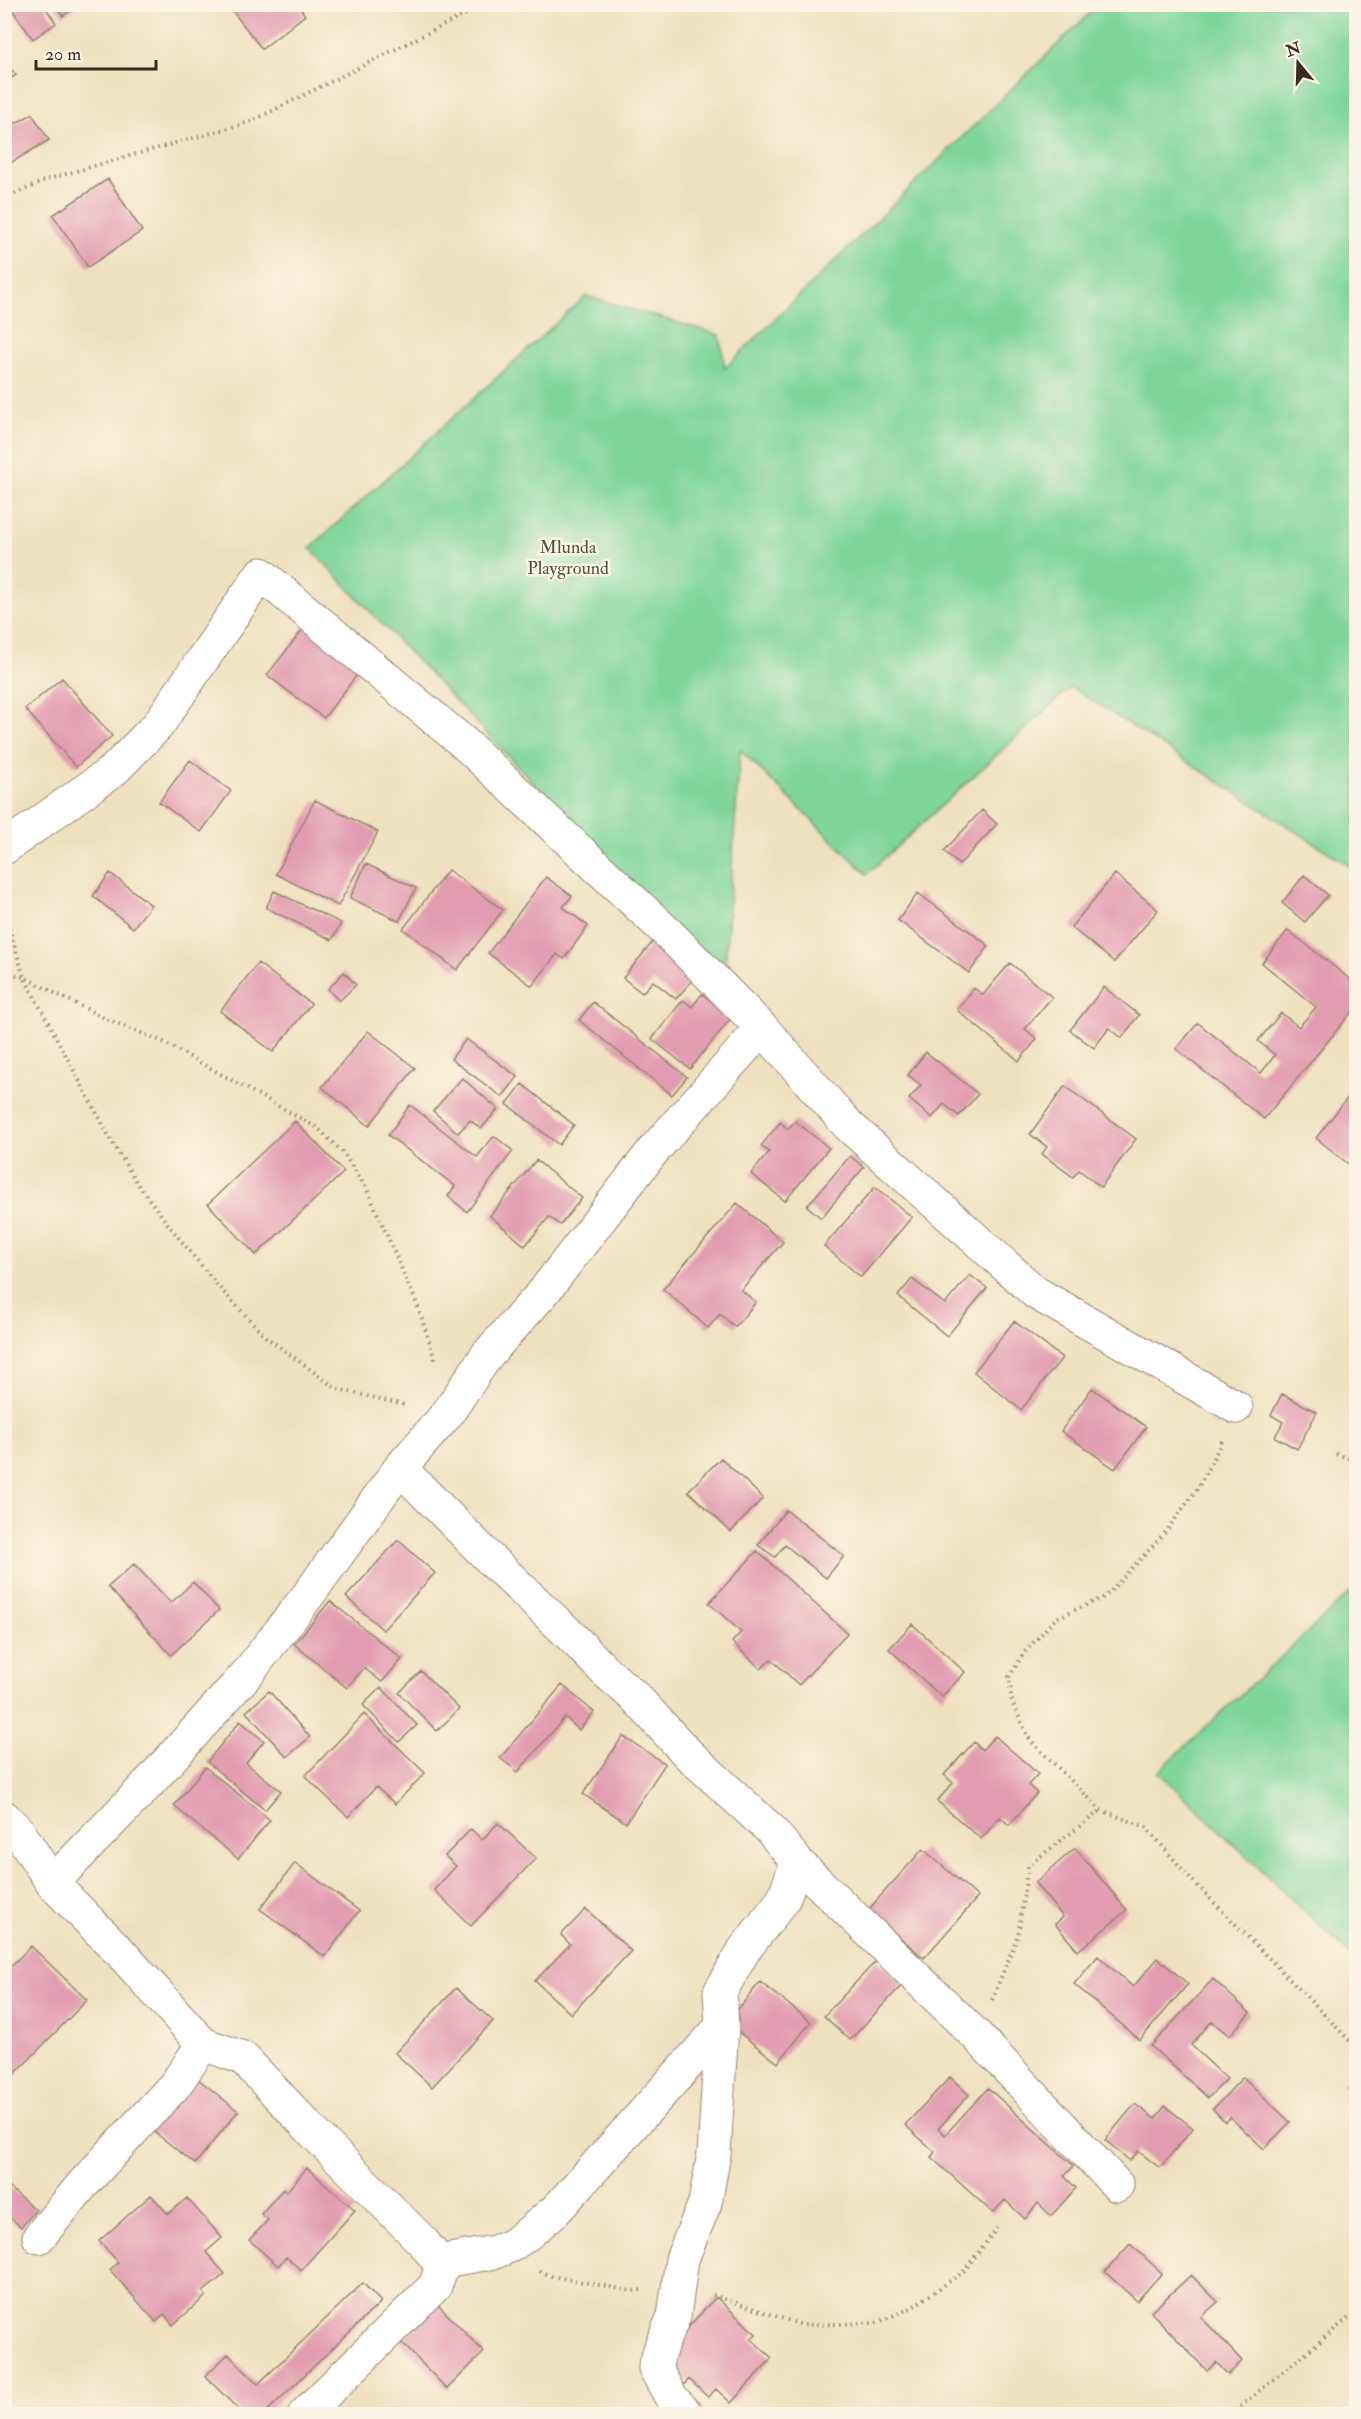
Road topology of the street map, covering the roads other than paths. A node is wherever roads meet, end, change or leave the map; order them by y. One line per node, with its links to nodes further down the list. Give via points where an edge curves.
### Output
1 (4, 848): 2 (street, via 114,770 158,726 261,574 464,743 669,934)
2 (762, 1028): 3 (street, via 849,1126 1036,1293); 4 (street, via 653,1151 542,1294 488,1355 447,1414)
3 (1236, 1407)
4 (400, 1468): 6 (street, via 636,1698 687,1753 770,1829); 7 (street, via 246,1675)
5 (4, 1817): 7 (street, via 19,1832)
6 (797, 1862): 8 (street, via 783,1900 744,1950 720,1992); 10 (street, via 977,2036)
7 (52, 1883): 9 (street)
8 (722, 2026): 12 (street, via 556,2210 525,2236 495,2252); 14 (street, via 714,2154 705,2203 682,2259 674,2316 655,2368)
9 (203, 2044): 11 (street, via 175,2085); 12 (street, via 243,2058)
10 (1117, 2185)
11 (39, 2237)
12 (439, 2262): 13 (street, via 435,2286)
13 (305, 2415)
14 (686, 2415)

